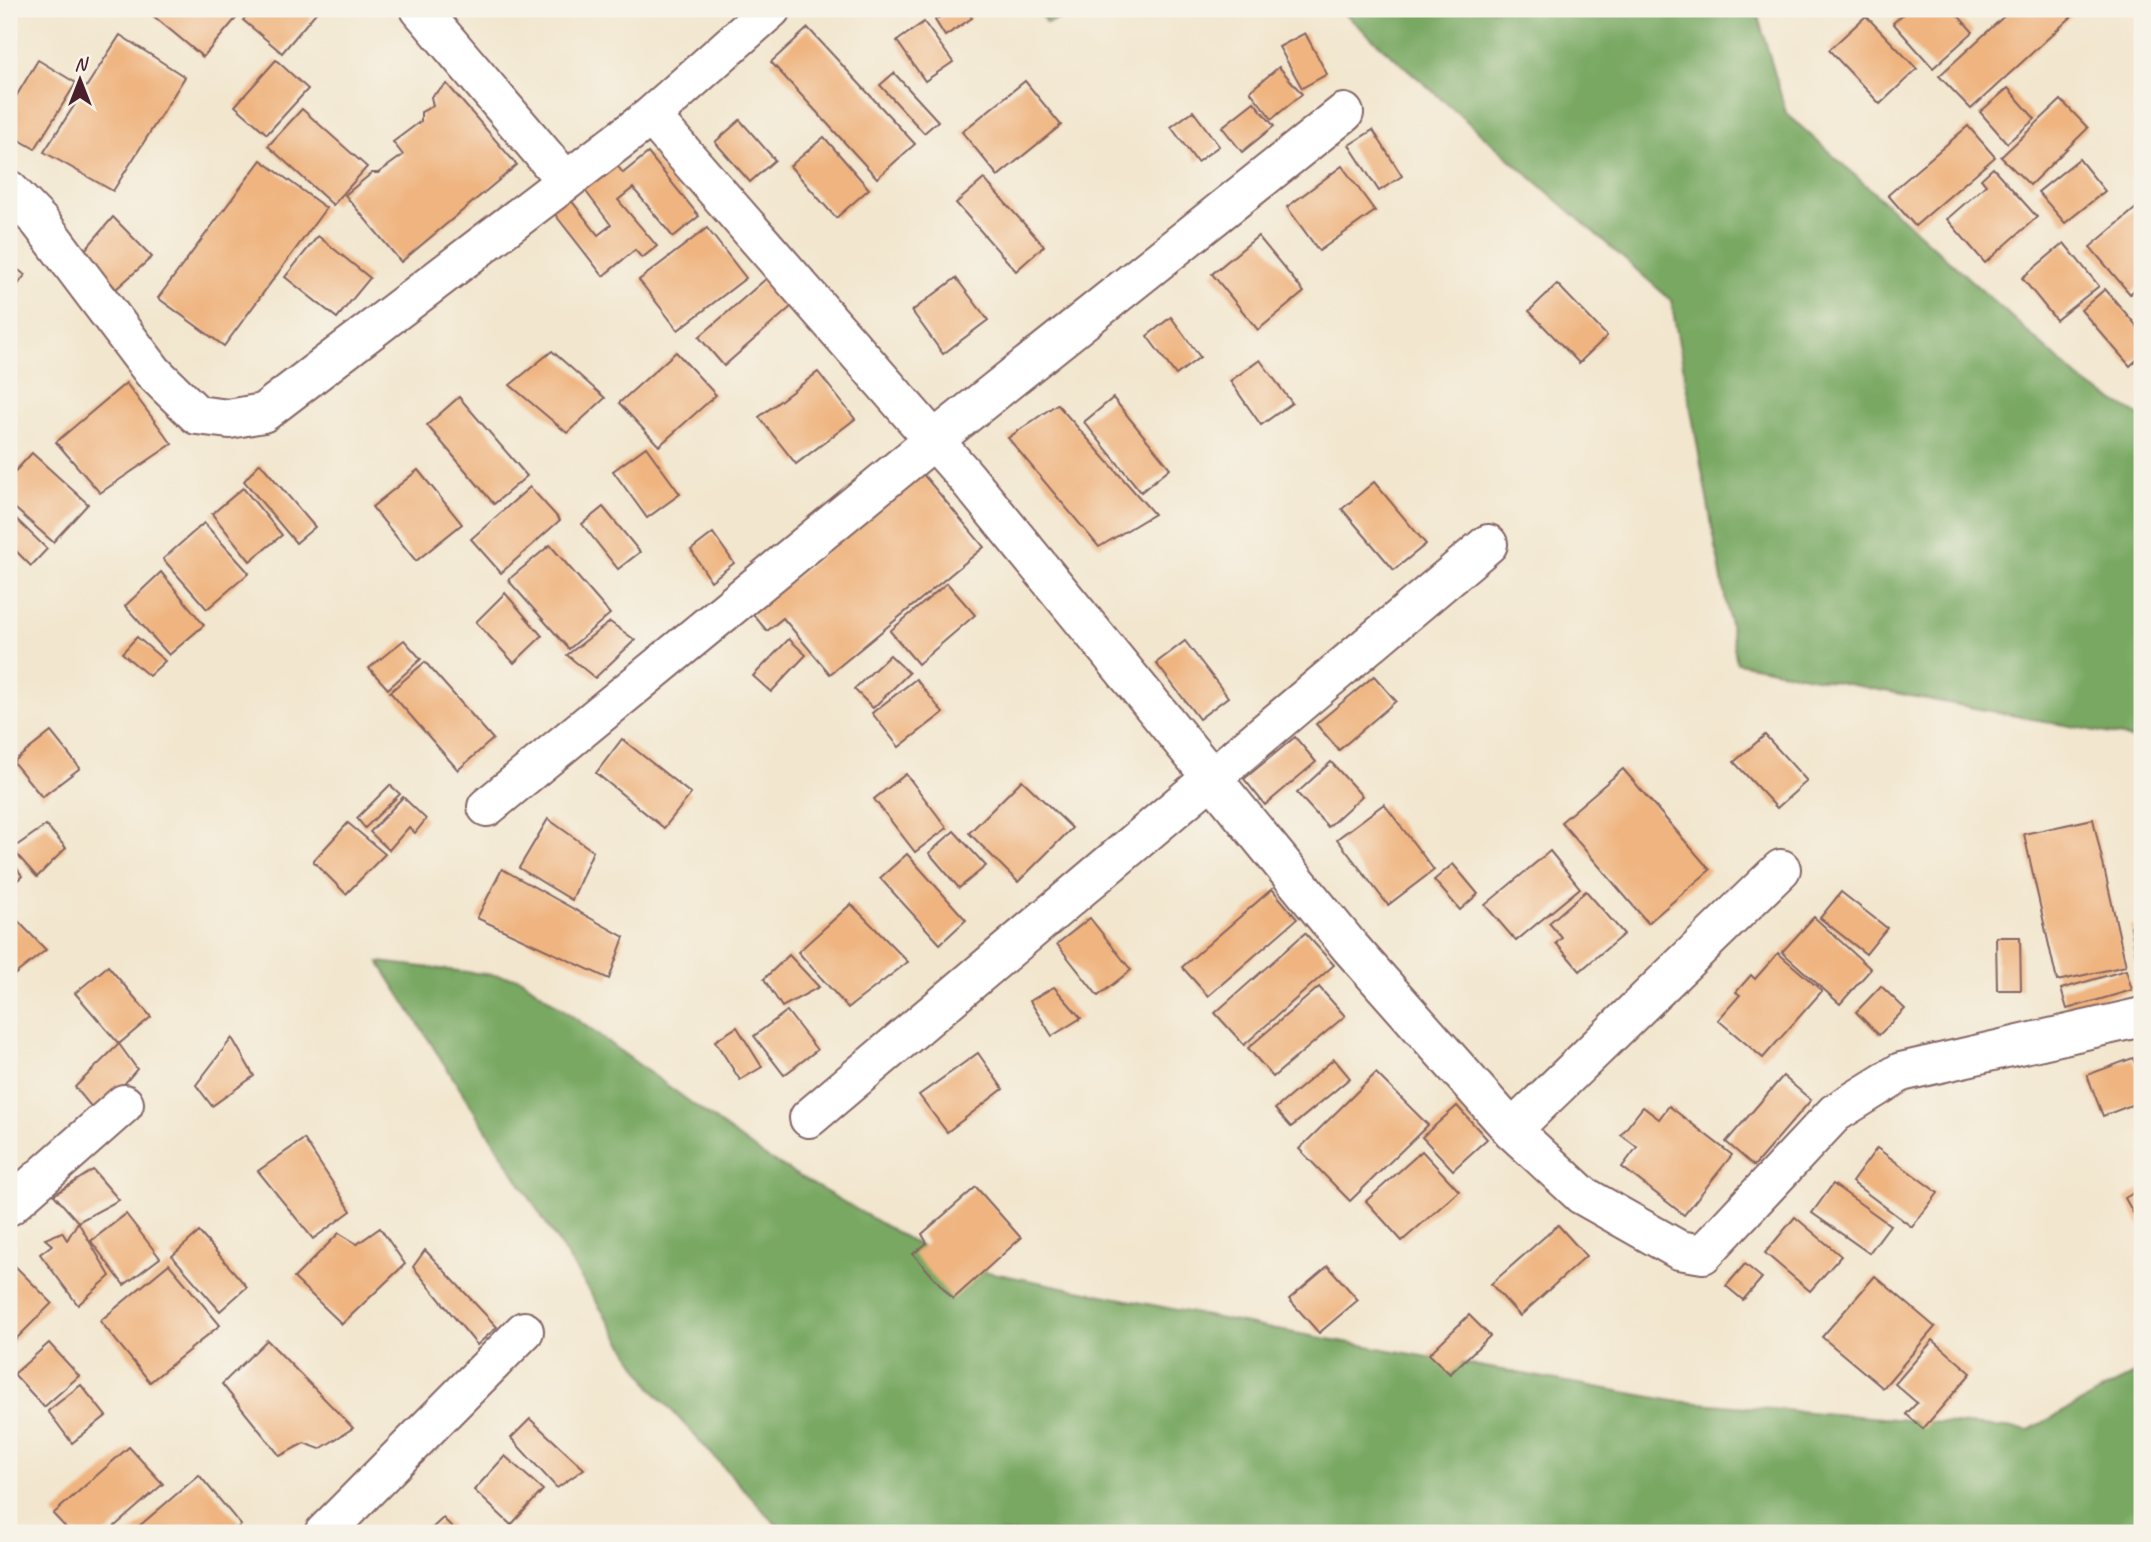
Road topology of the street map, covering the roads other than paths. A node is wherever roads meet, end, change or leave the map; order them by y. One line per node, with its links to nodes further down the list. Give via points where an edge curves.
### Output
1 (420, 9): 5 (street)
2 (771, 9): 4 (street)
3 (1344, 113): 7 (street)
4 (651, 116): 5 (street); 7 (street)
5 (566, 181): 6 (street, via 263,413 229,419 197,415 153,372 40,222)
6 (9, 190)
7 (934, 440): 9 (street); 10 (street)
8 (1488, 544): 9 (street)
9 (1211, 777): 14 (street); 15 (street, via 1350,947)
10 (488, 807)
11 (1781, 869): 15 (street)
12 (2142, 1017): 15 (street, via 1900,1072 1835,1113 1703,1254 1679,1250 1582,1195)
13 (124, 1104): 16 (street)
14 (809, 1118)
15 (1512, 1130)
16 (9, 1206)
17 (524, 1331): 18 (street)
18 (324, 1533)

